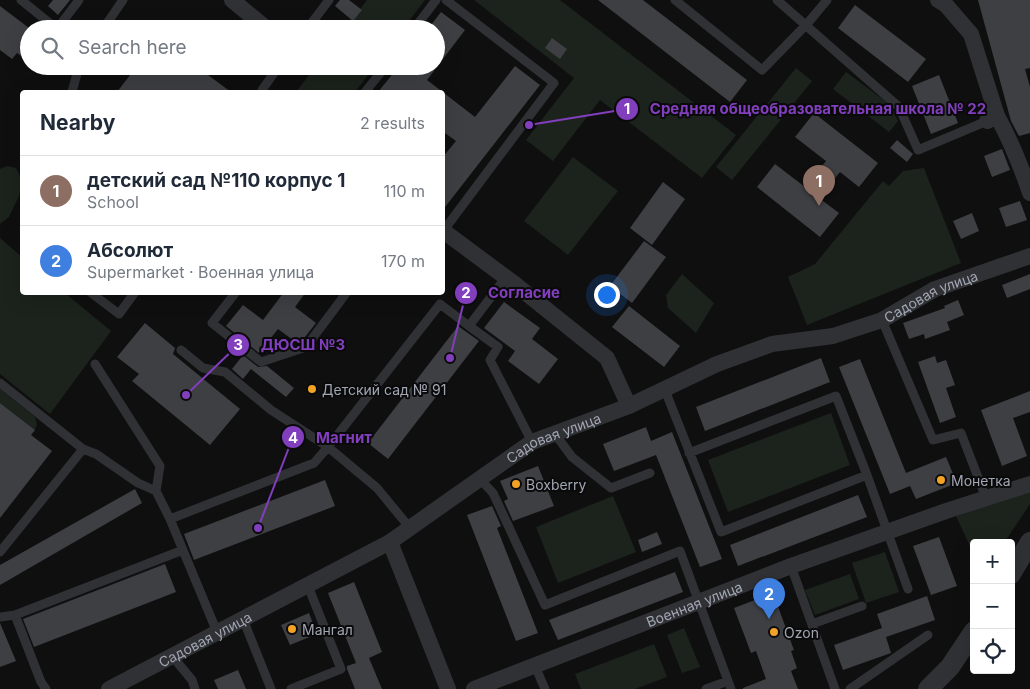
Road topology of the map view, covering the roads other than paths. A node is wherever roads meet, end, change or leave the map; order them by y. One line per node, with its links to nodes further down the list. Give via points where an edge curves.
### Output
1 (21, 0): 12 (lane)
2 (79, 0): 13 (lane)
3 (123, 0): 14 (lane)
4 (232, 0): 15 (street)
5 (329, 0): 16 (lane)
6 (436, 0): 17 (lane)
7 (446, 0): 27 (lane, via 554,83)
8 (675, 0): 18 (lane, via 762,70)
9 (777, 0): 18 (lane)
10 (827, 0): 18 (lane)
11 (938, 0): 25 (street, via 971,34)
12 (46, 20)
13 (64, 20)
14 (109, 20)
15 (256, 20)
16 (314, 20)
17 (421, 20)
18 (807, 24): 25 (lane, via 899,107 918,150)
19 (77, 75): 22 (lane)
20 (273, 75): 23 (lane)
21 (379, 75): 24 (lane)
22 (73, 90)
23 (262, 90)
24 (367, 90)
25 (992, 118): 26 (street, via 1022,168)
26 (1030, 193)
27 (445, 227)
28 (445, 231): 30 (street)
29 (1030, 256): 35 (street, Садовая улица, via 935,289)
30 (506, 277): 36 (lane); 41 (street, via 606,358)
31 (94, 295): 32 (lane, via 119,314)
32 (133, 295)
33 (234, 295): 34 (lane, via 212,323 261,362 306,347)
34 (345, 295)
35 (882, 320): 40 (street, Садовая улица, via 833,336 772,344 717,364); 52 (lane, via 933,440 962,433)
36 (469, 326): 43 (lane, via 498,347 490,360); 44 (lane, via 440,304)
37 (181, 350): 44 (lane, via 203,368 224,372 271,410)
38 (95, 364): 51 (lane, via 160,466)
39 (0, 383): 45 (lane)
40 (665, 390): 41 (street, Садовая улица); 46 (lane)
41 (629, 406): 42 (street, Садовая улица)
42 (556, 434): 43 (street, Садовая улица); 47 (lane, via 572,457 611,488)
43 (532, 442): 49 (street, Садовая улица)
44 (328, 447): 53 (lane, via 314,463); 54 (lane, via 377,488)
45 (83, 450): 51 (lane, via 96,454 138,483); 58 (lane)
46 (690, 453): 48 (lane, via 721,532); 48 (lane, via 836,396)
47 (650, 473)
48 (867, 476): 55 (lane)
49 (480, 479): 54 (street, Садовая улица); 62 (lane, via 493,493 544,604 680,551)
50 (1030, 484): 52 (street, Военная улица)
51 (156, 491): 53 (lane)
52 (986, 498): 55 (street, Военная улица)
53 (170, 519): 57 (lane)
54 (410, 528): 56 (street, Садовая улица)
55 (888, 532): 59 (street, Военная улица); 61 (lane)
56 (390, 542): 60 (street, Садовая улица); 79 (street)
57 (183, 550): 64 (lane); 68 (lane)
58 (0, 552)
59 (791, 566): 62 (street, Военная улица); 67 (lane)
60 (308, 586): 66 (street, Садовая улица); 78 (lane, via 341,669)
61 (908, 589)
62 (700, 601): 72 (street, Военная улица); 73 (lane)
63 (862, 606): 67 (lane)
64 (15, 615): 65 (lane); 74 (lane)
65 (0, 617)
66 (243, 620): 68 (street, Садовая улица); 77 (lane)
67 (812, 624): 83 (lane)
68 (218, 632): 71 (street, Садовая улица)
69 (928, 635): 84 (lane)
70 (970, 637): 85 (street, via 950,667)
71 (172, 656): 75 (street, Садовая улица); 76 (lane, via 192,680)
72 (535, 666): 80 (street, Военная улица); 81 (lane)
73 (729, 685): 82 (lane)
74 (46, 689)
75 (109, 689)
76 (195, 689)
77 (271, 689)
78 (291, 689)
79 (448, 689)
80 (474, 689)
81 (545, 689)
82 (706, 689)
83 (835, 689)
84 (850, 689)
85 (928, 689)

